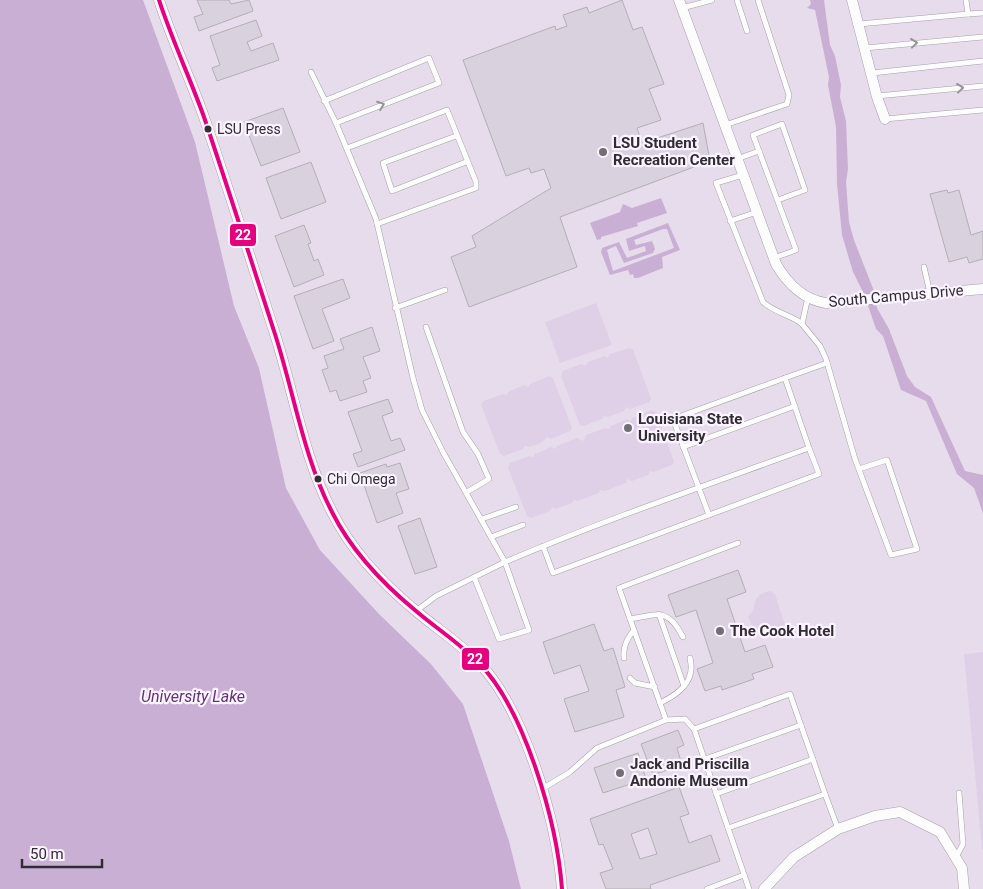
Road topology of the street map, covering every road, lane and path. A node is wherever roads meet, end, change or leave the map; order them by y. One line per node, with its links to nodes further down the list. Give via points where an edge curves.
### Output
1 (159, 0): 60 (street, via 203,115 283,358 317,478 339,526 367,566)
2 (712, 0): 7 (lane)
3 (737, 0): 11 (lane)
4 (758, 0): 23 (lane, via 789,96 787,104)
5 (852, 0): 10 (street)
6 (966, 0): 9 (lane)
7 (680, 4): 23 (street, South Campus Drive)
8 (983, 13): 9 (lane)
9 (968, 14): 10 (lane)
10 (858, 24): 13 (street)
11 (747, 31)
12 (983, 37): 13 (lane, one-way to 12)
13 (865, 48): 16 (street)
14 (983, 62): 16 (lane)
15 (311, 72): 19 (lane)
16 (872, 73): 18 (street)
17 (983, 86): 18 (lane, one-way to 17)
18 (877, 96): 21 (street)
19 (324, 101): 22 (lane); 22 (lane, one-way to 19, via 438,83 429,58)
20 (983, 110): 21 (lane)
21 (885, 119)
22 (336, 123): 25 (lane)
23 (725, 125): 27 (street, South Campus Drive)
24 (456, 136): 25 (lane, via 447,110); 28 (lane); 28 (lane, via 383,163 392,191)
25 (346, 148): 33 (lane)
26 (759, 151): 27 (lane); 30 (lane); 30 (lane, via 753,135 782,124 805,190)
27 (737, 159): 29 (street, South Campus Drive)
28 (466, 162): 33 (lane, via 476,188)
29 (743, 175): 31 (street, South Campus Drive); 32 (lane, via 716,183)
30 (778, 200): 34 (lane, via 796,250)
31 (756, 212): 32 (lane); 34 (street, South Campus Drive)
32 (730, 221): 41 (lane, via 763,302)
33 (377, 224): 40 (lane)
34 (774, 258): 39 (street, South Campus Drive, via 785,279)
35 (924, 267): 38 (lane)
36 (983, 289): 38 (street, South Campus Drive)
37 (445, 290): 40 (lane)
38 (930, 294): 39 (street, South Campus Drive, via 842,303 820,302)
39 (808, 296): 41 (lane)
40 (396, 308): 50 (lane, via 422,410)
41 (802, 324): 43 (lane, via 820,346)
42 (426, 327): 50 (lane, via 463,432 489,479)
43 (827, 363): 44 (lane); 48 (lane)
44 (785, 378): 45 (lane); 46 (lane, via 673,419)
45 (795, 406): 46 (lane); 47 (lane)
46 (683, 447): 49 (lane)
47 (809, 448): 49 (lane); 52 (lane, via 819,474)
48 (859, 469): 48 (lane, via 891,555 916,548 887,460)
49 (698, 488): 52 (lane); 57 (lane)
50 (467, 492): 53 (lane)
51 (516, 507): 53 (lane)
52 (709, 515): 57 (lane, via 553,573)
53 (482, 519): 55 (lane)
54 (523, 524): 55 (lane)
55 (491, 536): 58 (lane)
56 (738, 543): 62 (lane, via 619,588)
57 (543, 546): 58 (lane)
58 (505, 562): 59 (lane); 59 (lane, via 529,630 499,639)
59 (474, 577): 60 (lane, via 436,596)
60 (416, 611): 76 (street, via 465,650 492,679 517,721)
61 (659, 614): 62 (lane); 64 (lane, via 667,615 676,622); 68 (lane)
62 (630, 619): 63 (lane)
63 (634, 630): 65 (lane, via 627,640); 69 (lane)
64 (684, 637)
65 (624, 658)
66 (690, 658): 68 (lane, via 692,672)
67 (630, 678): 69 (lane, via 634,683)
68 (684, 686): 70 (lane, via 679,694)
69 (655, 687): 70 (lane)
70 (660, 703): 71 (lane)
71 (666, 720): 73 (lane, via 685,719); 76 (lane, via 597,748 570,772)
72 (801, 725): 73 (lane, via 790,694); 74 (lane); 75 (lane)
73 (694, 729): 74 (lane)
74 (704, 759): 78 (lane)
75 (813, 759): 78 (lane); 79 (lane)
76 (542, 790): 84 (street, via 555,841)
77 (959, 793): 82 (lane, via 963,844)
78 (716, 794): 80 (lane)
79 (826, 794): 80 (lane); 81 (lane)
80 (728, 828): 83 (lane)
81 (838, 829): 82 (street, via 874,816 900,812 940,832); 87 (street, via 794,857)
82 (956, 857): 88 (street, via 962,868)
83 (744, 875): 85 (lane); 86 (lane)
84 (562, 889)
85 (706, 889)
86 (749, 889)
87 (764, 889)
88 (964, 889)

